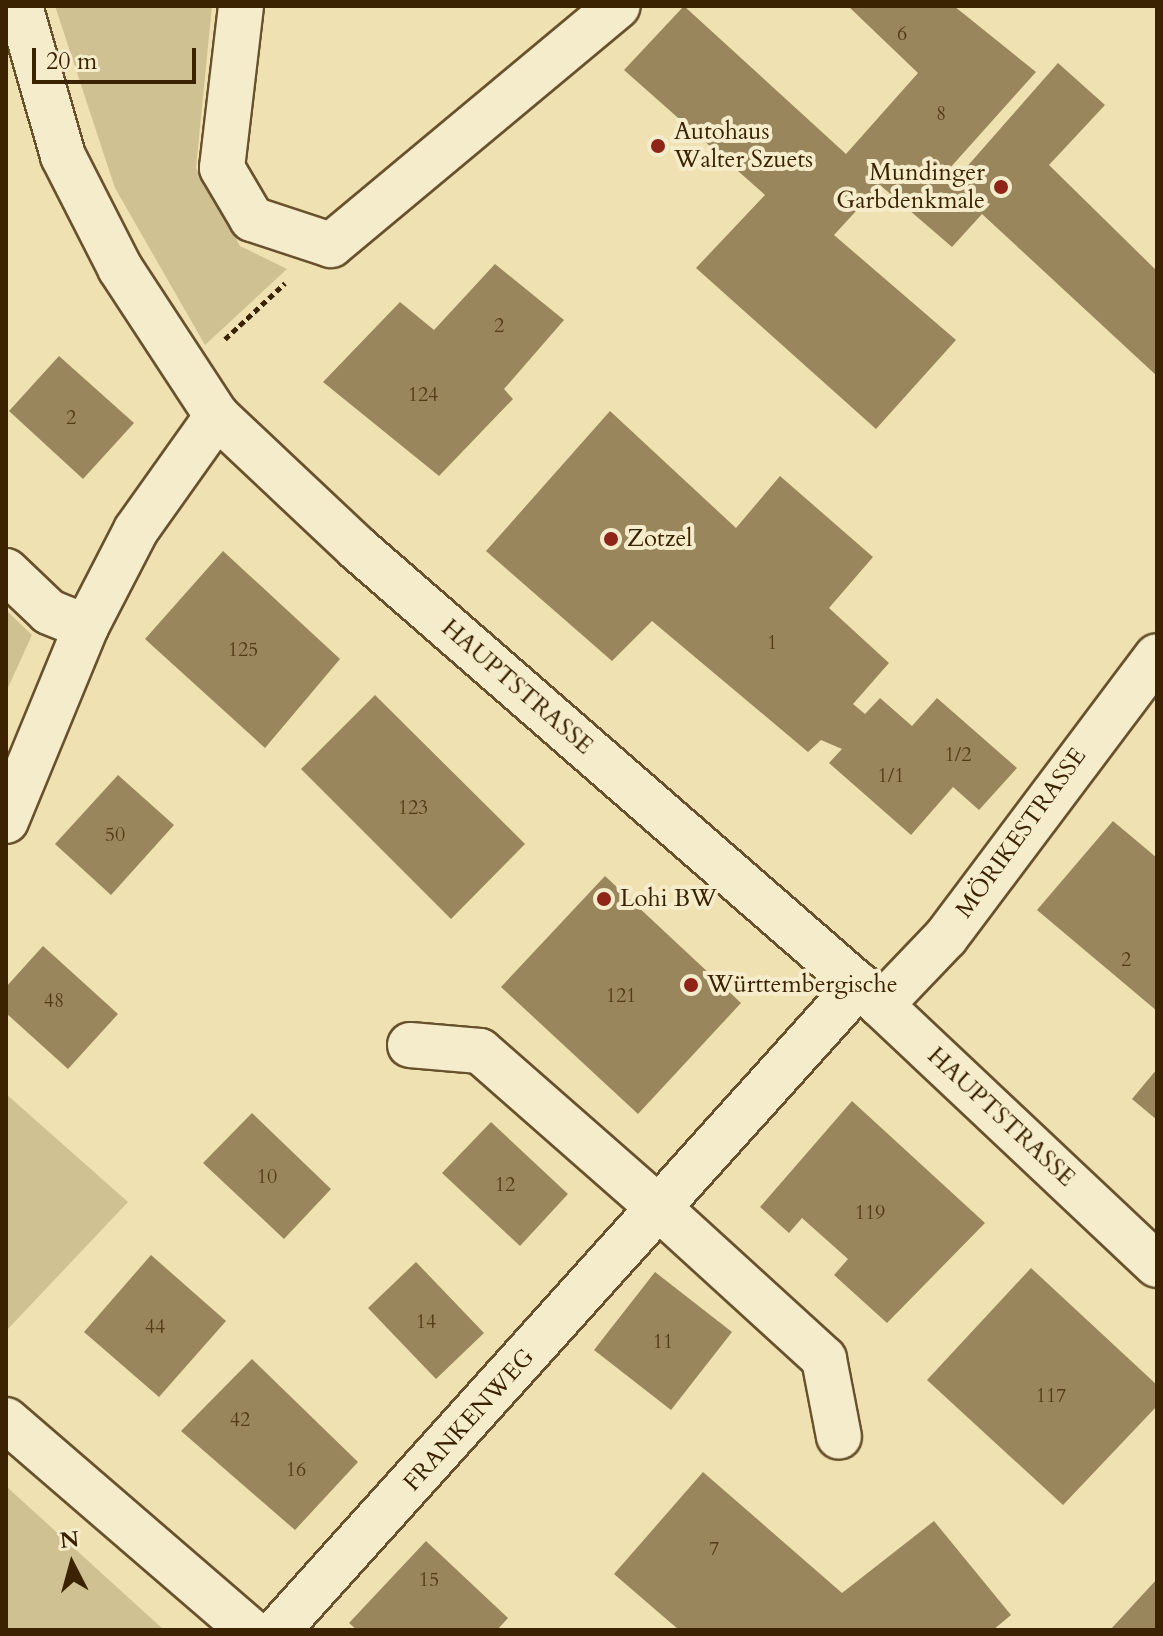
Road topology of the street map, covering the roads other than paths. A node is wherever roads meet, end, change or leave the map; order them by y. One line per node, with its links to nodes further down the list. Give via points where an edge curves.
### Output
1 (20, 6): 4 (street, HAUPTSTRASSE, via 63,156 185,375)
2 (241, 6): 3 (street, via 222,168 252,219 305,242 331,245)
3 (618, 6)
4 (217, 416): 6 (street, via 136,530); 9 (street, HAUPTSTRASSE, via 357,548)
5 (6, 571): 6 (street, via 49,612)
6 (86, 627): 8 (street)
7 (1157, 656): 9 (street, MÖRIKESTRASSE, via 946,937)
8 (6, 821)
9 (870, 995): 11 (street, FRANKENWEG); 12 (street, HAUPTSTRASSE)
10 (410, 1045): 11 (street, via 480,1051)
11 (660, 1209): 14 (street, via 824,1359); 16 (street, FRANKENWEG)
12 (1157, 1265)
13 (6, 1420): 15 (street)
14 (839, 1437)
15 (249, 1630)
16 (278, 1630)

